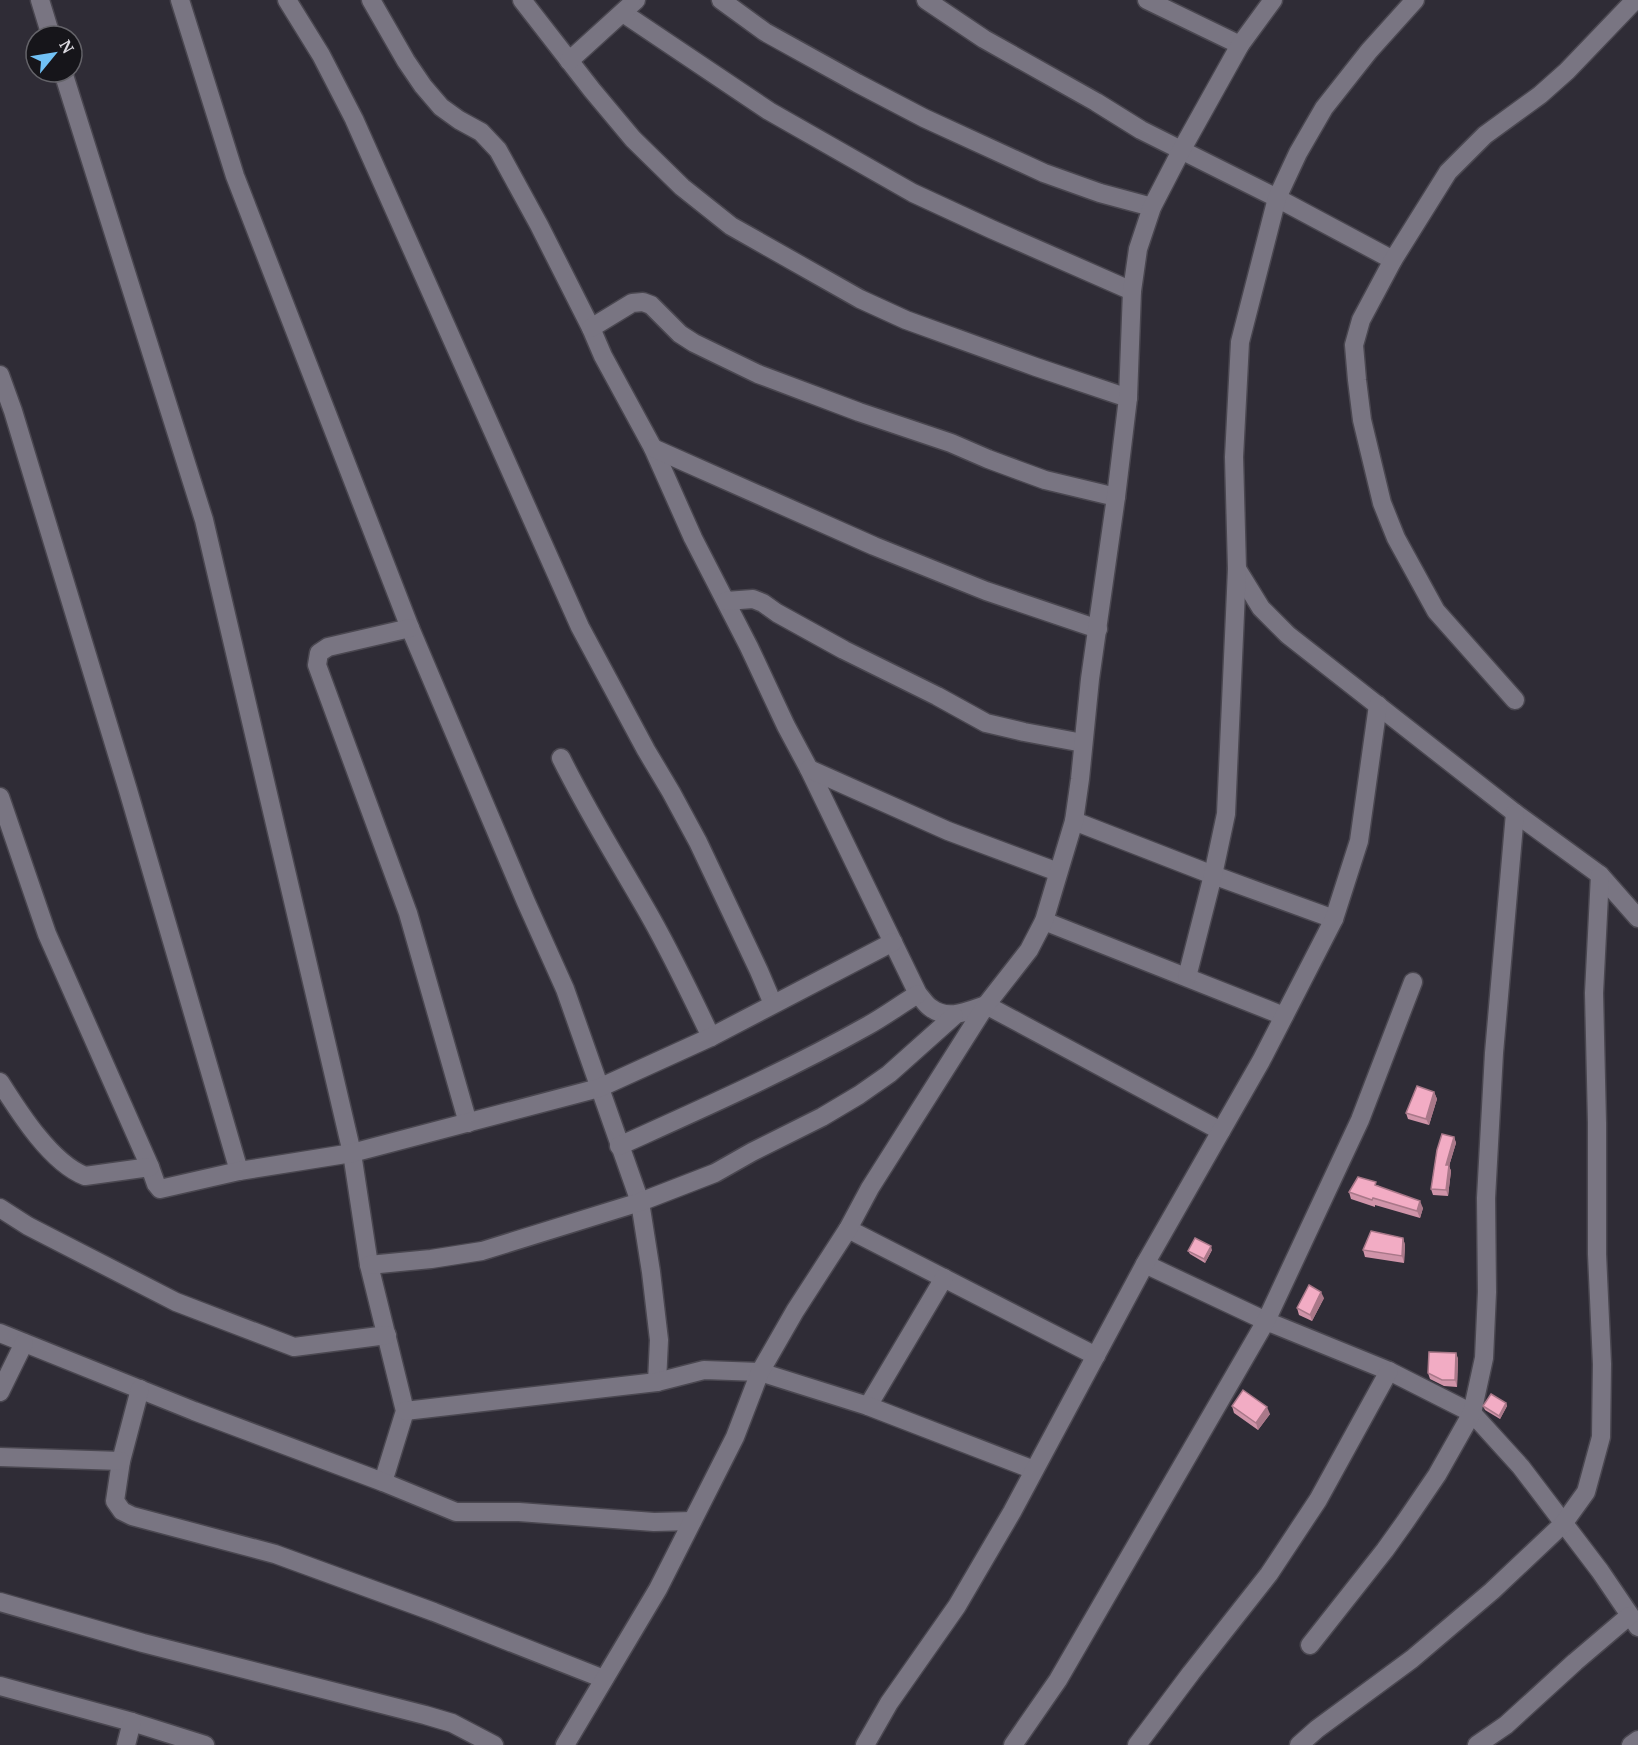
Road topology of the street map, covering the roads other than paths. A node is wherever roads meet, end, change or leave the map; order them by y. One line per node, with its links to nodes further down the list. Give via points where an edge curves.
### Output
1 (40, 0): 13 (street)
2 (180, 0): 29 (street, via 235,176)
3 (287, 0): 49 (street, via 354,118 580,627 698,842)
4 (371, 0): 22 (street, via 429,93 441,107 481,132 498,150)
5 (522, 0): 15 (street)
6 (721, 0): 19 (street, via 765,32 924,117 1044,173)
7 (926, 0): 17 (street, via 984,39 1141,130)
8 (1147, 0): 14 (street)
9 (1273, 0): 14 (street)
10 (1415, 0): 18 (street, via 1324,108)
11 (1635, 0): 20 (street, via 1567,71 1485,135 1448,172)
12 (630, 7): 15 (street); 21 (street, via 769,111 913,193)
13 (47, 24)
14 (1240, 45): 17 (street)
15 (569, 62): 24 (street, via 633,139 682,187 731,226 860,299 906,320)
16 (67, 84): 59 (street, via 204,520)
17 (1182, 149): 18 (street); 19 (street)
18 (1277, 198): 20 (street); 27 (street, via 1240,342 1234,457)
19 (1152, 207): 21 (street, via 1138,249)
20 (1393, 260): 31 (street, via 1361,320 1354,345 1362,420 1382,503 1396,538 1436,611)
21 (1132, 291): 24 (street)
22 (591, 328): 25 (street); 26 (street, via 632,303 643,302 694,343 758,374 1045,480)
23 (0, 375): 61 (street, via 128,790)
24 (1128, 398): 26 (street)
25 (652, 448): 28 (street); 30 (street, via 874,546 986,591)
26 (1116, 497): 30 (street)
27 (1237, 569): 32 (street, via 1261,608 1288,635); 40 (street, via 1226,814)
28 (726, 601): 33 (street, via 753,599 763,603 844,650 986,723); 35 (street)
29 (410, 628): 55 (street, via 565,989); 56 (street, via 328,647 319,653 317,665 408,913)
30 (1098, 628): 33 (street)
31 (1515, 700)
32 (1377, 705): 37 (street); 43 (street, via 1359,841)
33 (1083, 743): 38 (street)
34 (561, 758): 53 (street, via 661,936)
35 (809, 769): 39 (street, via 948,831); 45 (street)
36 (0, 797): 60 (street, via 47,934)
37 (1515, 813): 41 (street); 80 (street, via 1494,1053 1486,1198 1484,1358)
38 (1074, 821): 39 (street); 40 (street)
39 (1058, 872): 44 (street)
40 (1213, 875): 43 (street); 46 (street)
41 (1600, 875): 42 (street); 86 (street, via 1594,993 1601,1437 1586,1492)
42 (1638, 918)
43 (1334, 920): 52 (street)
44 (1044, 921): 46 (street); 50 (street, via 1029,950)
45 (893, 942): 48 (street); 49 (street)
46 (1187, 977): 52 (street)
47 (1413, 982): 68 (street, via 1360,1120)
48 (918, 994): 51 (street, via 930,1008); 58 (street, via 799,1062)
49 (773, 1005): 53 (street)
50 (986, 1005): 51 (street); 57 (street); 64 (street)
51 (954, 1016): 62 (street, via 889,1074 850,1101 715,1173)
52 (1284, 1016): 57 (street)
53 (711, 1037): 55 (street)
54 (0, 1082): 60 (street, via 31,1128 63,1164 76,1172 85,1176)
55 (599, 1088): 56 (street); 58 (street)
56 (468, 1123): 59 (street)
57 (1221, 1131): 65 (street)
58 (619, 1146): 62 (street)
59 (352, 1153): 61 (street); 66 (street)
60 (150, 1167): 61 (street, via 160,1188)
61 (239, 1171)
62 (640, 1202): 66 (street, via 482,1251); 75 (street, via 659,1340)
63 (0, 1208): 70 (street, via 176,1302 294,1347)
64 (848, 1229): 67 (street); 74 (street)
65 (1145, 1264): 68 (street); 72 (street)
66 (369, 1265): 70 (street)
67 (944, 1278): 72 (street); 78 (street)
68 (1266, 1321): 73 (street); 99 (street, via 1058,1680)
69 (0, 1334): 71 (street)
70 (387, 1335): 79 (street)
71 (24, 1343): 76 (street); 77 (street)
72 (1096, 1356): 83 (street)
73 (1389, 1371): 80 (street); 100 (street, via 1318,1500 1269,1574)
74 (760, 1372): 75 (street, via 704,1370); 78 (street); 85 (street, via 735,1437)
75 (657, 1382): 79 (street)
76 (140, 1389): 82 (street); 84 (street)
77 (0, 1392)
78 (868, 1406): 83 (street)
79 (405, 1411): 84 (street)
80 (1472, 1413): 86 (street, via 1521,1467); 89 (street, via 1405,1522)
81 (0, 1457): 82 (street)
82 (121, 1461): 90 (street, via 115,1500 122,1511 132,1516 275,1554)
83 (1034, 1470): 98 (street, via 957,1606 889,1703)
84 (383, 1482): 85 (street, via 456,1512)
85 (692, 1521): 90 (street, via 658,1589)
86 (1563, 1524): 88 (street); 101 (street, via 1412,1659)
87 (0, 1602): 96 (street, via 425,1715 452,1723)
88 (1634, 1622): 102 (street, via 1575,1662 1506,1725)
89 (1310, 1645)
90 (604, 1679): 97 (street)
91 (0, 1686): 92 (street)
92 (132, 1722): 94 (street); 95 (street)
93 (1638, 1740): 103 (street)
94 (126, 1745)
95 (205, 1745)
96 (494, 1745)
97 (565, 1745)
98 (865, 1745)
99 (1013, 1745)
100 (1137, 1745)
101 (1299, 1745)
102 (1477, 1745)
103 (1631, 1745)

